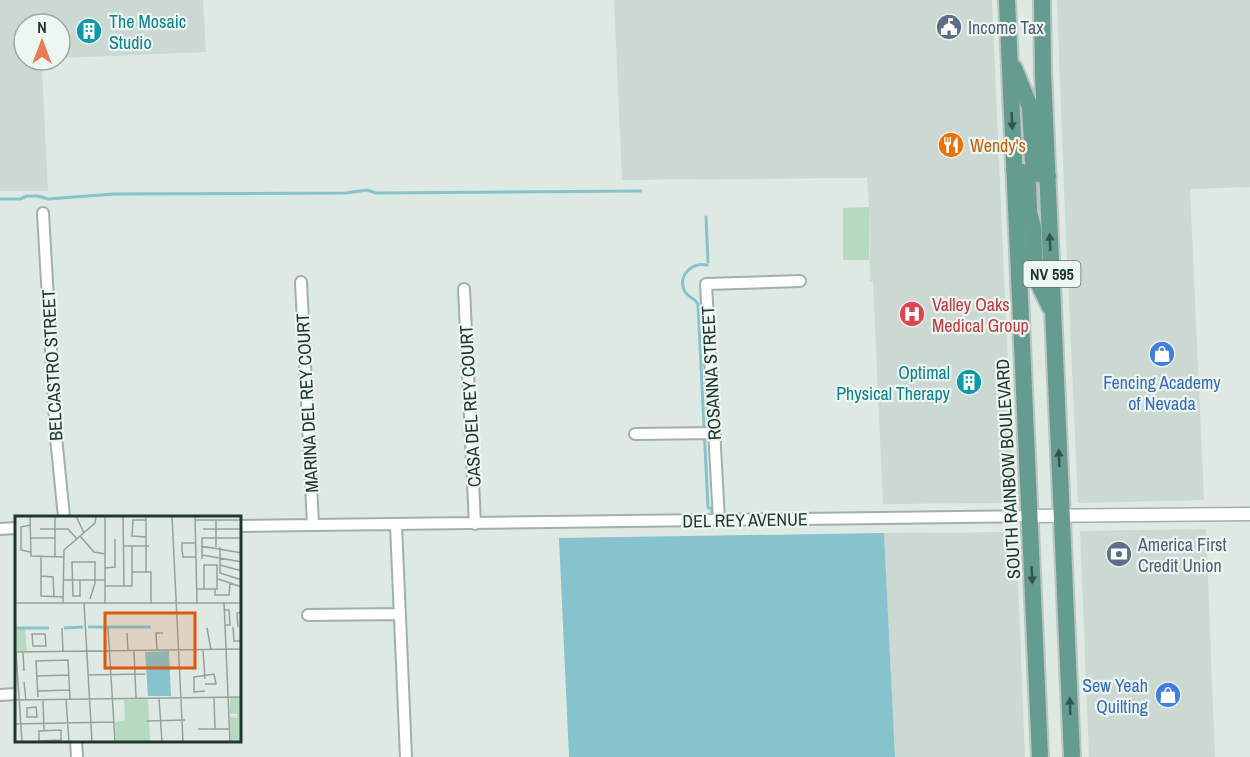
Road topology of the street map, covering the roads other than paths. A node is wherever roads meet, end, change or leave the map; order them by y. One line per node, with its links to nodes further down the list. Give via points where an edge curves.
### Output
1 (1007, 0): 3 (main road, SOUTH RAINBOW BOULEVARD / NV 595)
2 (1042, 0): 5 (main road, NV 595)
3 (1009, 56): 4 (main road, SOUTH RAINBOW BOULEVARD / NV 595, one-way to 4); 5 (main road, via 1030,107 1034,170)
4 (1014, 170): 10 (main road, via 1022,171 1028,181 1035,276); 15 (main road, SOUTH RAINBOW BOULEVARD / NV 595)
5 (1048, 176): 10 (main road, NV 595, one-way to 5)
6 (43, 213): 14 (street, BELCASTRO STREET)
7 (800, 281): 11 (street, ROSANNA STREET, via 706,284)
8 (301, 282): 19 (street, MARINA DEL REY COURT)
9 (464, 289): 18 (street, CASA DEL REY COURT)
10 (1053, 314): 16 (main road, NV 595, one-way to 10)
11 (715, 433): 12 (street); 17 (street, ROSANNA STREET)
12 (635, 434)
13 (1250, 514): 16 (street, DEL REY AVENUE)
14 (64, 516)
15 (1029, 516): 16 (street, DEL REY AVENUE); 17 (street, DEL REY AVENUE); 31 (main road, SOUTH RAINBOW BOULEVARD / NV 595, one-way to 31)
16 (1062, 516): 32 (main road, NV 595, one-way to 16)
17 (719, 520): 18 (street, DEL REY AVENUE)
18 (475, 524): 20 (street, DEL REY AVENUE)
19 (313, 525): 20 (street, DEL REY AVENUE); 21 (street, DEL REY AVENUE)
20 (396, 525): 24 (street)
21 (242, 526)
22 (15, 528): 23 (street)
23 (0, 529)
24 (399, 614): 25 (street); 30 (street)
25 (308, 615)
26 (15, 694): 27 (street)
27 (0, 695)
28 (76, 742): 29 (street)
29 (77, 757)
30 (406, 757)
31 (1040, 757)
32 (1072, 757)

